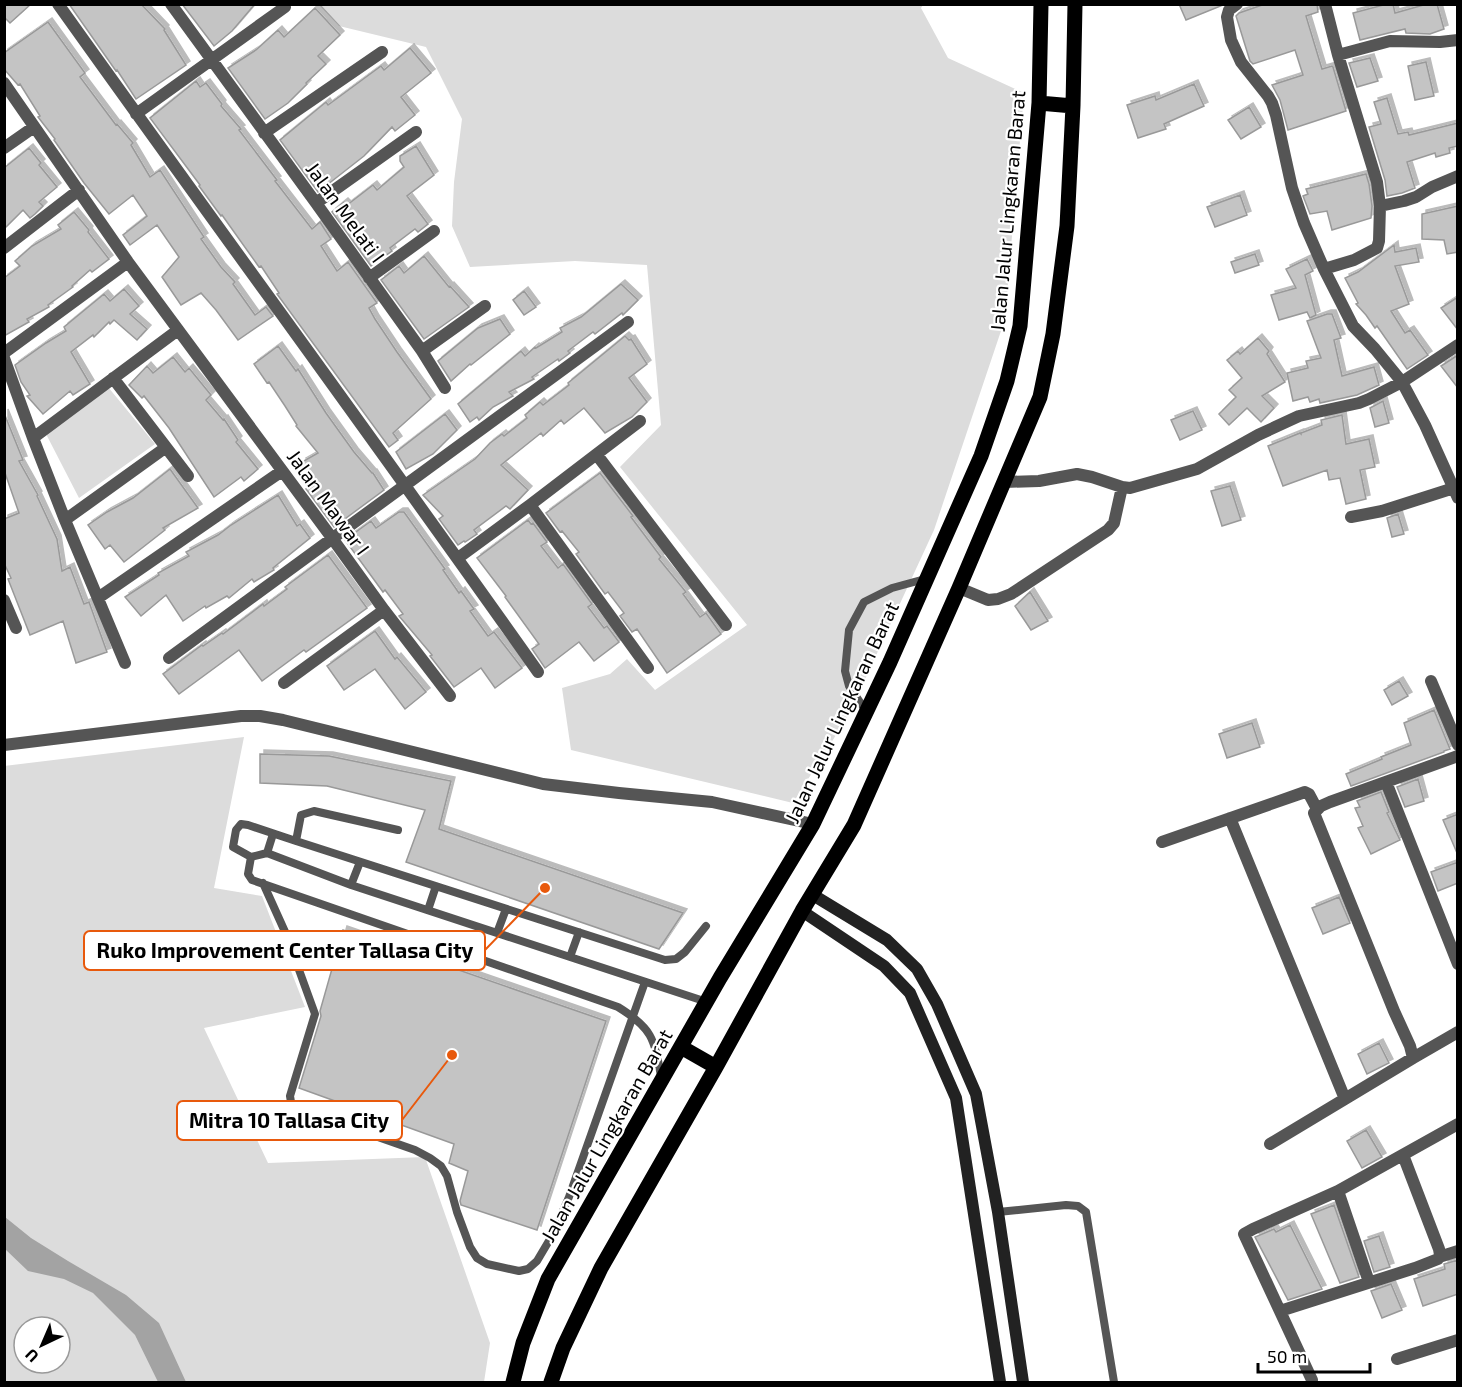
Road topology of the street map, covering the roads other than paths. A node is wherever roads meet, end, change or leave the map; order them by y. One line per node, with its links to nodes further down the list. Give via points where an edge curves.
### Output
1 (58, 4): 15 (street)
2 (171, 4): 11 (street, Jalan Melati I)
3 (1041, 4): 13 (main road, Jalan Jalur Lingkaran Barat)
4 (1075, 4): 14 (main road)
5 (1237, 4): 27 (street, via 1227,17 1231,40 1241,62 1272,103 1292,188)
6 (1325, 4): 10 (street)
7 (285, 7): 11 (street)
8 (1458, 40): 10 (street, via 1383,41)
9 (382, 52): 18 (street)
10 (1338, 55): 23 (street, via 1377,182)
11 (213, 60): 15 (street); 18 (street, Jalan Melati I)
12 (4, 83): 16 (street, Jalan Mawar I)
13 (1040, 103): 14 (main road); 54 (main road, Jalan Jalur Lingkaran Barat, via 1020,326 1007,381 981,456)
14 (1073, 106): 45 (main road, via 1067,226 1053,334 1040,397)
15 (136, 114): 46 (street)
16 (34, 127): 19 (street); 21 (street, Jalan Mawar I)
17 (416, 132): 22 (street)
18 (264, 133): 22 (street, Jalan Melati I)
19 (4, 148)
20 (1458, 176): 23 (street, via 1417,197)
21 (79, 190): 25 (street); 26 (street, Jalan Mawar I)
22 (316, 203): 28 (street, Jalan Melati I)
23 (1380, 206): 27 (street, via 1377,249)
24 (434, 231): 28 (street)
25 (4, 248)
26 (128, 262): 31 (street, Jalan Mawar I); 34 (street)
27 (1324, 269): 37 (street, via 1353,326)
28 (369, 278): 33 (street, Jalan Melati I)
29 (485, 306): 33 (street)
30 (628, 322): 46 (street)
31 (178, 330): 36 (street); 43 (street, Jalan Mawar I)
32 (1458, 345): 37 (street)
33 (422, 351): 38 (street, Jalan Melati I)
34 (4, 353)
35 (4, 358): 40 (street)
36 (113, 378): 40 (street); 41 (street)
37 (1402, 382): 47 (street, via 1359,403 1292,419 1197,469); 48 (street)
38 (445, 388)
39 (640, 421): 42 (street)
40 (33, 438): 51 (street)
41 (165, 448): 44 (street); 51 (street)
42 (597, 455): 49 (street); 59 (street)
43 (282, 471): 52 (street, Jalan Mawar I); 56 (street)
44 (188, 476)
45 (1004, 482): 47 (street, via 1077,474); 55 (main road)
46 (406, 485): 52 (street); 53 (street)
47 (1122, 487): 55 (street, via 1114,523 1108,530 1011,594 988,600)
48 (1456, 493): 50 (street)
49 (530, 506): 53 (street); 63 (street)
50 (1351, 517)
51 (65, 520): 56 (street)
52 (332, 538): 58 (street, Jalan Mawar I); 61 (street)
53 (458, 558): 64 (street)
54 (927, 579): 68 (main road, Jalan Jalur Lingkaran Barat); 68 (lane, via 892,588 864,602 849,630 845,671 849,686)
55 (959, 588): 86 (main road, via 854,825)
56 (98, 598): 62 (street)
57 (4, 600): 60 (street)
58 (384, 610): 66 (street); 67 (street, Jalan Mawar I)
59 (726, 624)
60 (16, 628)
61 (169, 658)
62 (125, 663)
63 (648, 668)
64 (538, 672)
65 (1431, 681): 70 (street)
66 (284, 683)
67 (450, 696)
68 (866, 711): 75 (main road, Jalan Jalur Lingkaran Barat)
69 (4, 745): 75 (street, via 260,716 543,784 712,802)
70 (1458, 745)
71 (1458, 756): 72 (street)
72 (1386, 782): 73 (street); 96 (street)
73 (1317, 808): 74 (street, via 1305,792); 102 (street, via 1314,813)
74 (1230, 818): 79 (street); 105 (street)
75 (813, 824): 98 (main road, Jalan Jalur Lingkaran Barat)
76 (398, 830): 78 (lane, via 314,811 301,815)
77 (273, 834): 78 (lane); 80 (lane); 81 (lane, via 241,824 233,847)
78 (296, 841): 82 (lane)
79 (1162, 842)
80 (267, 853): 81 (lane); 84 (lane)
81 (251, 857): 83 (lane, via 248,874 252,880)
82 (360, 862): 84 (lane); 85 (lane)
83 (263, 883): 93 (lane); 99 (lane, via 602,1001)
84 (351, 885): 88 (lane)
85 (436, 886): 87 (lane); 88 (lane)
86 (813, 895): 89 (main road); 110 (main road, via 887,940 917,969 937,1004 976,1094)
87 (506, 909): 91 (lane); 92 (lane)
88 (428, 910): 92 (lane)
89 (802, 911): 103 (main road); 120 (main road, via 884,966 910,993 956,1098)
90 (706, 926): 91 (lane, via 685,952 676,959 665,960)
91 (579, 932): 95 (lane)
92 (497, 933): 95 (lane)
93 (286, 934): 94 (lane); 99 (lane, via 315,1014 291,1102 298,1109 415,1150 441,1166 477,1258 508,1269 528,1269 553,1234)
94 (329, 944)
95 (570, 957): 97 (lane)
96 (1458, 964)
97 (645, 982): 98 (lane); 99 (lane)
98 (707, 1002): 101 (main road, Jalan Jalur Lingkaran Barat)
99 (632, 1016): 104 (lane, via 644,1026 653,1042)
100 (1458, 1032): 102 (street)
101 (681, 1047): 103 (main road); 104 (main road, Jalan Jalur Lingkaran Barat)
102 (1413, 1058): 105 (street)
103 (716, 1067): 119 (main road, via 601,1268)
104 (662, 1081): 118 (main road, Jalan Jalur Lingkaran Barat, via 548,1279)
105 (1346, 1099): 107 (street)
106 (1458, 1124): 108 (street)
107 (1270, 1144)
108 (1403, 1155): 109 (street); 112 (street)
109 (1338, 1191): 113 (street); 114 (street, via 1244,1234)
110 (998, 1212): 121 (main road); 122 (lane, via 1066,1205 1078,1206 1086,1212)
111 (1458, 1251): 112 (street)
112 (1439, 1257): 113 (street)
113 (1369, 1282): 114 (street)
114 (1280, 1311): 117 (street)
115 (1458, 1340): 116 (street)
116 (1397, 1359)
117 (1312, 1380)
118 (513, 1383)
119 (551, 1383)
120 (999, 1383)
121 (1023, 1383)
122 (1114, 1383)

